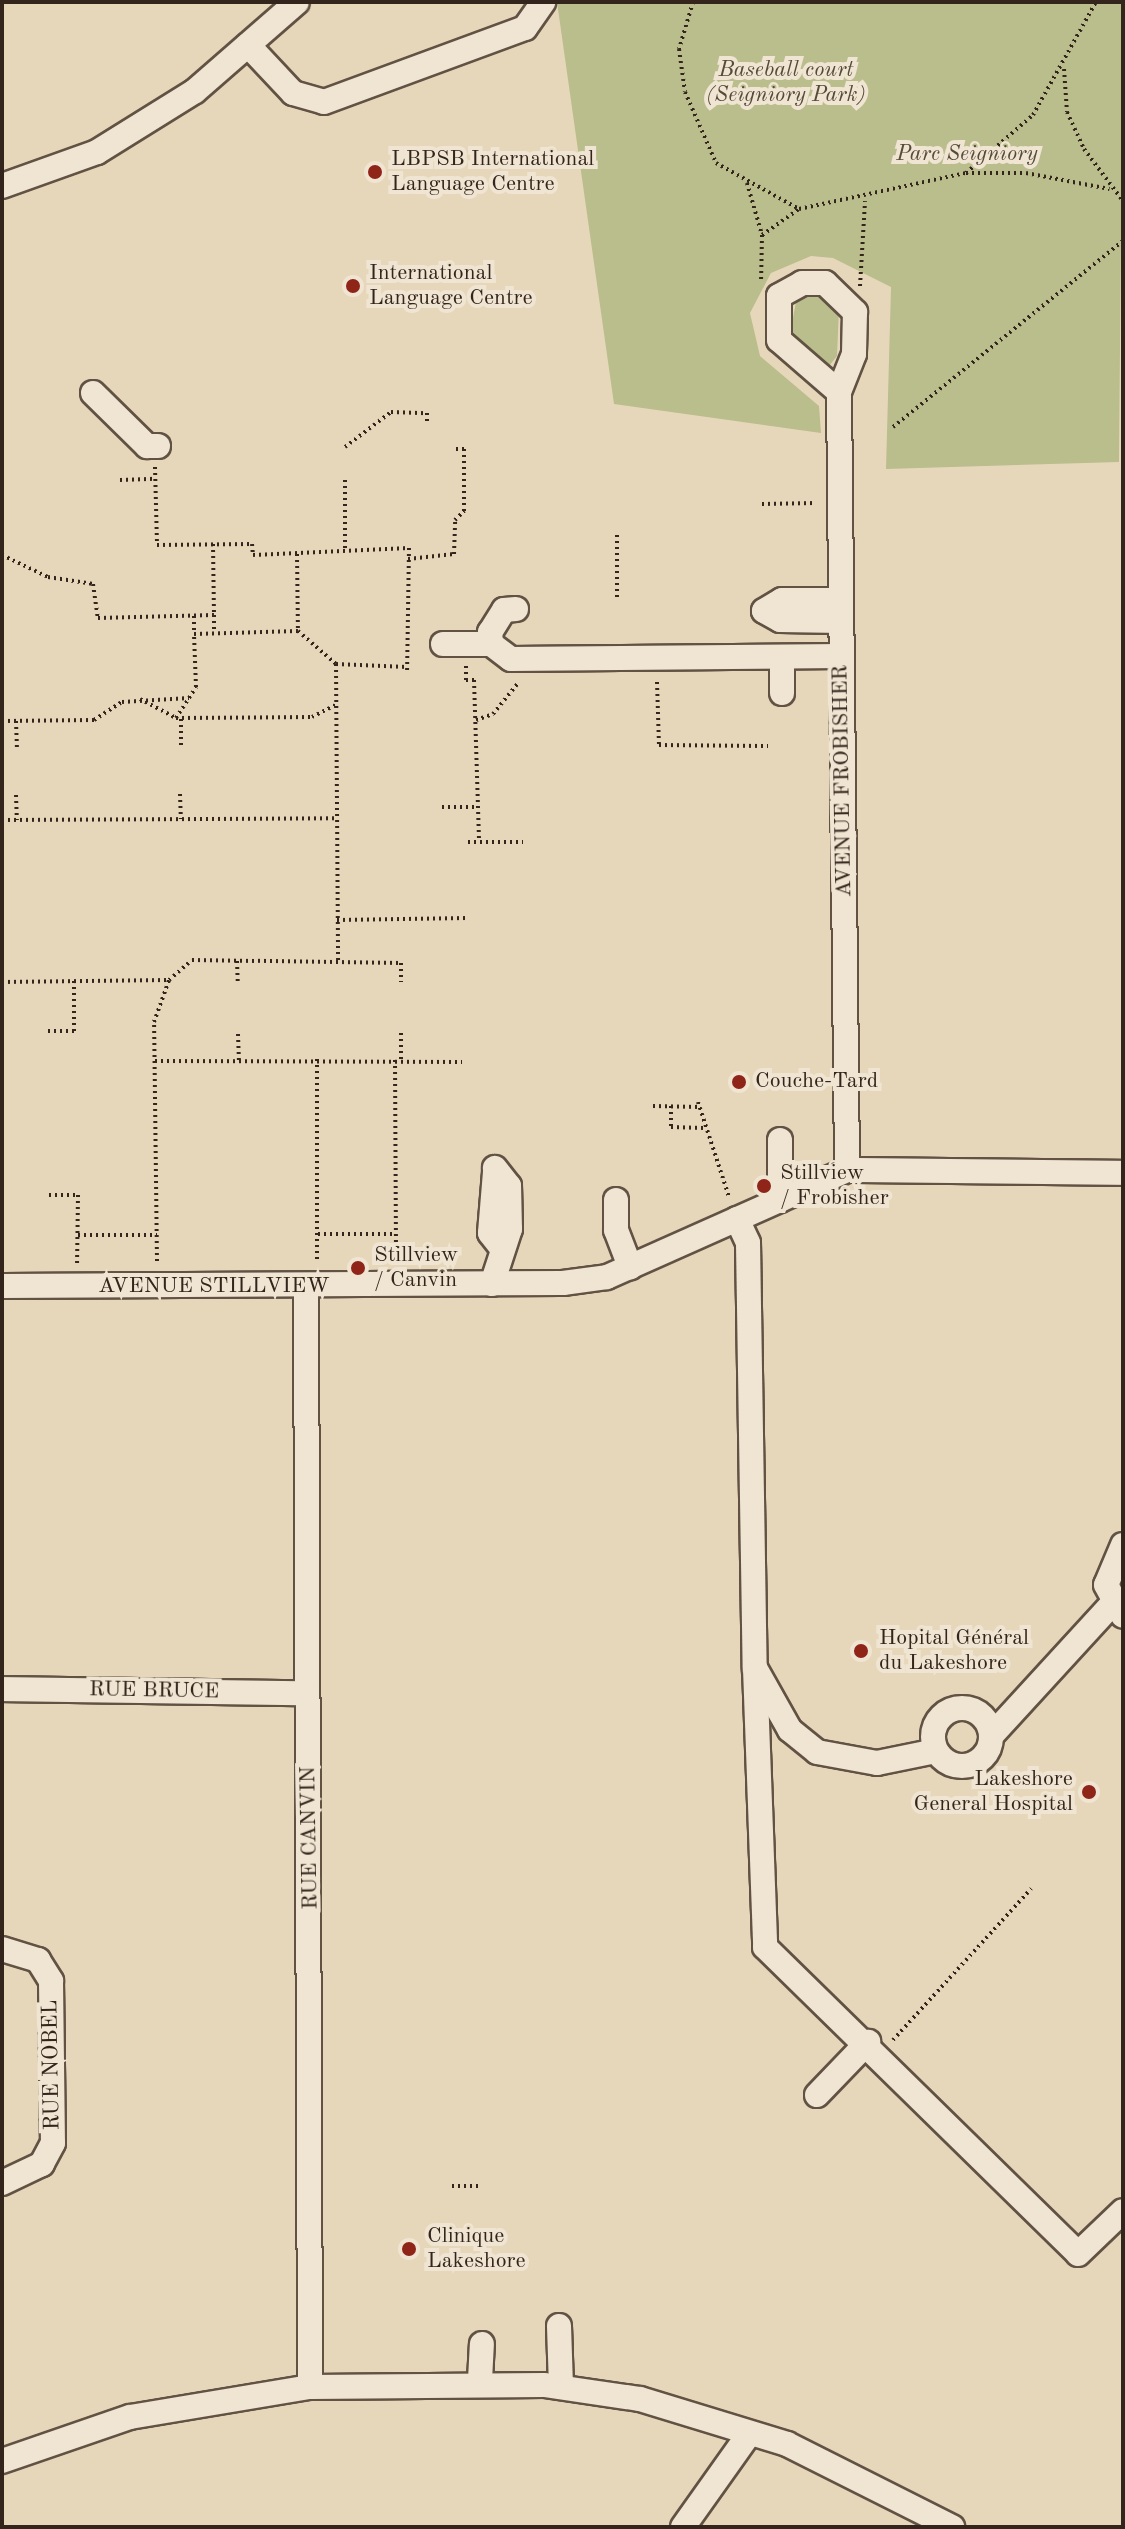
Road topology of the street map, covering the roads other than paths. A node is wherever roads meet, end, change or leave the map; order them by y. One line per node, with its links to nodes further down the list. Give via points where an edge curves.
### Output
1 (297, 2): 3 (street)
2 (543, 2): 3 (street, via 525,28 324,102 293,93)
3 (248, 45): 4 (street, via 195,91 97,152)
4 (2, 186)
5 (839, 392): 11 (street, AVENUE FROBISHER)
6 (93, 393): 7 (street, via 147,446)
7 (158, 446)
8 (516, 609): 10 (street, via 495,618)
9 (443, 644): 10 (street)
10 (491, 644): 12 (street, via 511,659)
11 (842, 656): 12 (street); 16 (street, AVENUE FROBISHER)
12 (782, 657): 13 (street)
13 (782, 693)
14 (780, 1140): 19 (street)
15 (495, 1168): 23 (street, via 509,1186 510,1229 500,1246)
16 (847, 1170): 17 (street, AVENUE STILLVIEW); 19 (street, AVENUE STILLVIEW)
17 (1123, 1173)
18 (616, 1200): 21 (street, via 616,1230)
19 (780, 1200): 20 (street, AVENUE STILLVIEW)
20 (734, 1209): 21 (street, AVENUE STILLVIEW); 27 (street, via 748,1243)
21 (630, 1267): 23 (street, AVENUE STILLVIEW, via 563,1283)
22 (312, 1278): 23 (street, AVENUE STILLVIEW); 24 (street, AVENUE STILLVIEW); 29 (street, RUE CANVIN)
23 (492, 1284)
24 (2, 1286)
25 (1123, 1545): 26 (street, via 1107,1569)
26 (1118, 1610): 30 (street)
27 (755, 1668): 31 (street, via 790,1730 817,1752 877,1763); 33 (street, via 765,1947)
28 (2, 1689): 29 (street, RUE BRUCE)
29 (306, 1693): 41 (street, RUE CANVIN)
30 (992, 1735): 31 (street, via 986,1755 965,1767); 31 (street, via 981,1714 958,1708 939,1720)
31 (936, 1751)
32 (2, 1949): 35 (street, RUE NOBEL, via 38,1960 51,1981 53,2143 42,2164)
33 (874, 2048): 34 (street); 36 (street, via 1078,2254)
34 (817, 2095)
35 (2, 2183)
36 (1123, 2211)
37 (552, 2326): 40 (street)
38 (482, 2344): 39 (street)
39 (480, 2380): 40 (street); 41 (street)
40 (553, 2386): 42 (street, via 640,2399)
41 (310, 2387): 43 (street, via 130,2417)
42 (749, 2434): 44 (street); 45 (street, via 844,2468)
43 (2, 2461)
44 (683, 2527)
45 (952, 2527)

